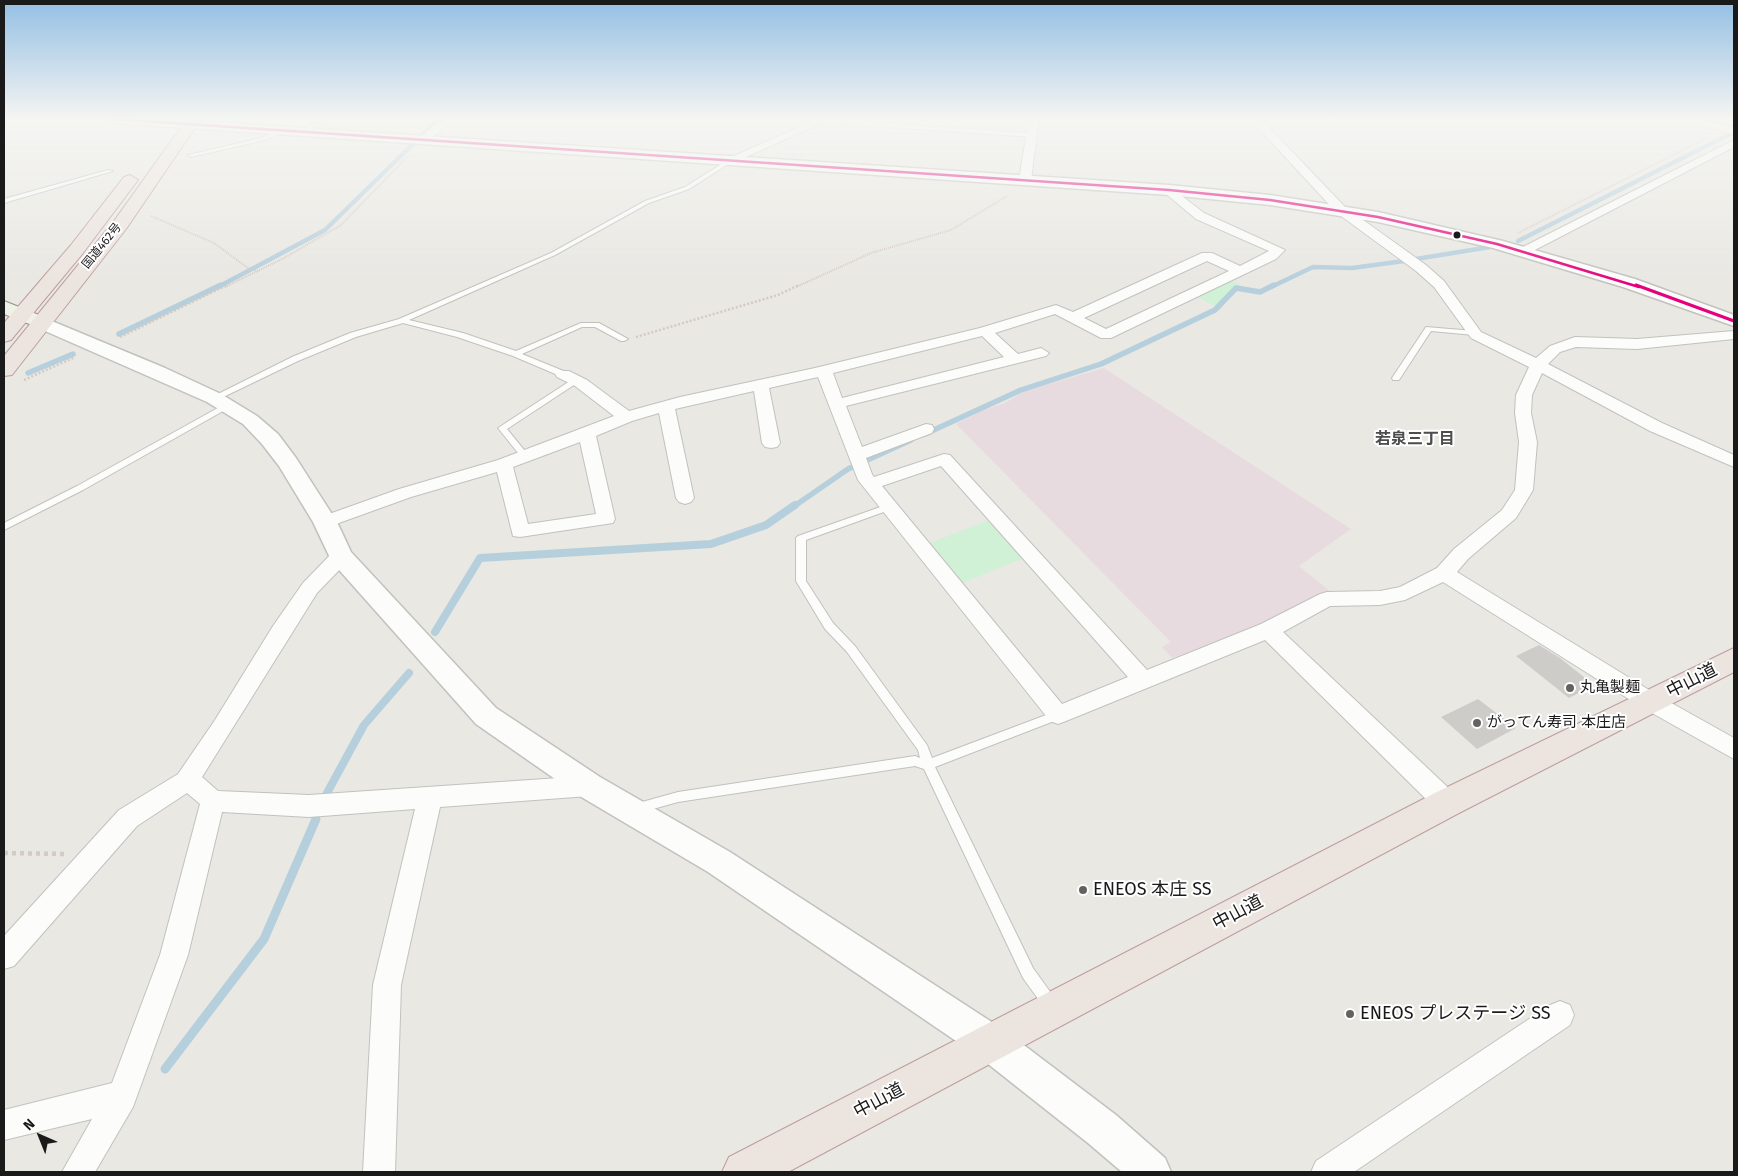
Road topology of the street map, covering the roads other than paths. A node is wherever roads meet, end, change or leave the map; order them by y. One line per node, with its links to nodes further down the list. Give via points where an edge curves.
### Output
1 (100, 174): 11 (lane)
2 (133, 174): 15 (highway, 国道462号)
3 (156, 174): 15 (highway, 国道462号, via 120,225)
4 (709, 174): 17 (lane, via 687,188 647,202 553,254)
5 (934, 174): 9 (street)
6 (1025, 174): 9 (street)
7 (1307, 174): 12 (street)
8 (1673, 174): 13 (street)
9 (1024, 180): 10 (street)
10 (1169, 190): 12 (street); 14 (street, via 1200,216 1278,250)
11 (4, 201)
12 (1341, 210): 13 (street); 20 (street, via 1439,284)
13 (1522, 251): 18 (street)
14 (1239, 270): 16 (street, via 1207,256); 16 (street, via 1106,335)
15 (22, 315): 22 (highway, 国道462号); 28 (highway, 国道462号); 33 (street, via 100,346)
16 (1070, 318): 19 (street, via 1056,310)
17 (402, 321): 25 (lane, via 440,329); 33 (lane, via 336,342)
18 (1734, 321)
19 (985, 331): 26 (street); 29 (street)
20 (1474, 333): 27 (street); 31 (lane, via 1429,328)
21 (1734, 335): 27 (street, via 1637,344 1575,342 1556,349)
22 (4, 336)
23 (624, 339): 25 (lane, via 596,325 581,326)
24 (1042, 353): 26 (street)
25 (516, 354): 30 (lane)
26 (1016, 360): 34 (street)
27 (1538, 365): 41 (street, via 1656,427); 49 (street, via 1524,395 1523,413 1528,442 1524,490 1509,514 1461,554)
28 (4, 370)
29 (824, 371): 32 (street); 34 (street)
30 (570, 377): 36 (street); 40 (lane, via 502,428)
31 (1396, 378)
32 (761, 385): 35 (street); 39 (street)
33 (221, 402): 46 (street, via 250,420 270,439); 47 (lane, via 80,488)
34 (836, 404): 43 (street)
35 (666, 406): 36 (street); 44 (street)
36 (626, 417): 38 (street)
37 (926, 429): 43 (street)
38 (588, 434): 40 (street); 42 (street, via 606,519 520,530)
39 (771, 443)
40 (524, 456): 42 (street)
41 (1734, 462)
42 (504, 464): 46 (street, via 405,493)
43 (862, 467): 45 (street); 52 (street, via 944,460)
44 (685, 498)
45 (889, 507): 54 (street); 56 (lane, via 802,538 801,581 829,626 851,649 923,748)
46 (326, 522): 48 (street)
47 (4, 527)
48 (341, 556): 57 (street, via 310,588); 58 (street, via 486,716)
49 (1444, 573): 50 (street, via 1405,593 1380,598 1327,599); 53 (street)
50 (1268, 630): 52 (street); 61 (street)
51 (1734, 659): 53 (highway, 中山道)
52 (1144, 681): 54 (street)
53 (1651, 702): 55 (street); 61 (highway, 中山道)
54 (1058, 715): 56 (lane)
55 (1734, 749)
56 (928, 765): 62 (lane, via 914,761 678,797); 64 (lane, via 1028,973)
57 (186, 781): 60 (street); 63 (street, via 128,818)
58 (589, 786): 59 (street); 62 (street)
59 (430, 797): 60 (street, via 309,806); 70 (street, via 387,985)
60 (213, 801): 67 (street, via 174,955)
61 (1447, 803): 64 (highway, 中山道)
62 (631, 810): 66 (street, via 719,862)
63 (4, 956)
64 (1054, 1010): 66 (highway, 中山道)
65 (1560, 1015): 73 (street)
66 (991, 1043): 71 (highway, 中山道); 72 (street, via 1102,1129)
67 (122, 1096): 68 (street); 69 (street)
68 (4, 1125)
69 (78, 1172)
70 (380, 1172)
71 (744, 1172)
72 (1151, 1172)
73 (1327, 1172)

